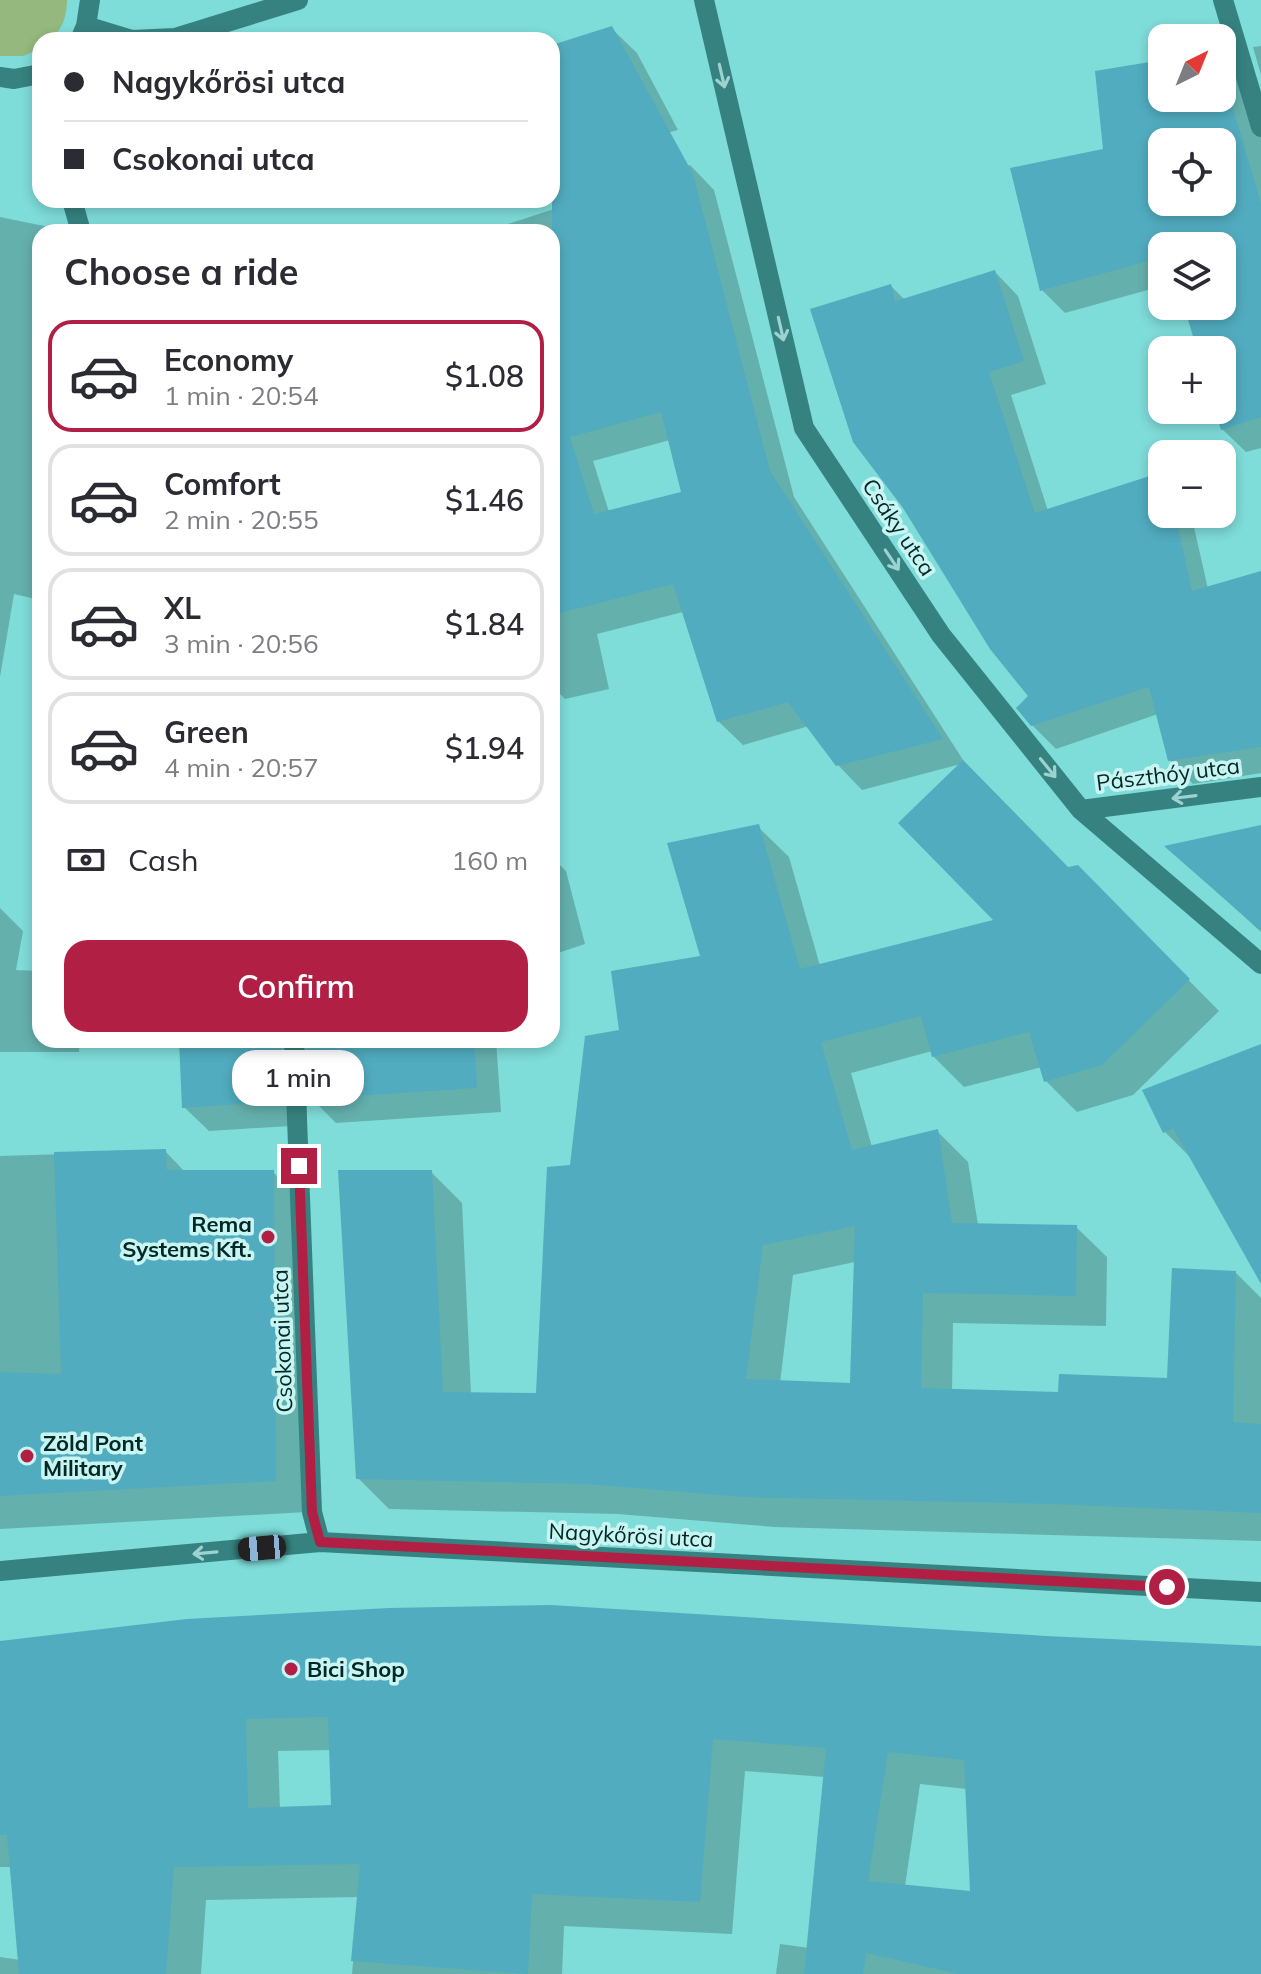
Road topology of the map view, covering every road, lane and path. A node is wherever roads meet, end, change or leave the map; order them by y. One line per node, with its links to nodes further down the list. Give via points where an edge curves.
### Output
1 (90, 0): 5 (street)
2 (298, 0): 6 (street)
3 (704, 0): 11 (street, Csáky utca, one-way to 11, via 804,428 941,635)
4 (1223, 0): 9 (street)
5 (83, 32)
6 (194, 32)
7 (32, 76): 8 (street)
8 (0, 77)
9 (1261, 127)
10 (1261, 787): 11 (street, Pászthóy utca, one-way to 11)
11 (1081, 810): 12 (street, Csáky utca)
12 (1261, 964)
13 (294, 1048): 14 (street, Csokonai utca, via 312,1512)
14 (320, 1542): 15 (street, Nagykőrösi utca, one-way to 15); 16 (street, Nagykőrösi utca)
15 (0, 1571)
16 (1261, 1592)

